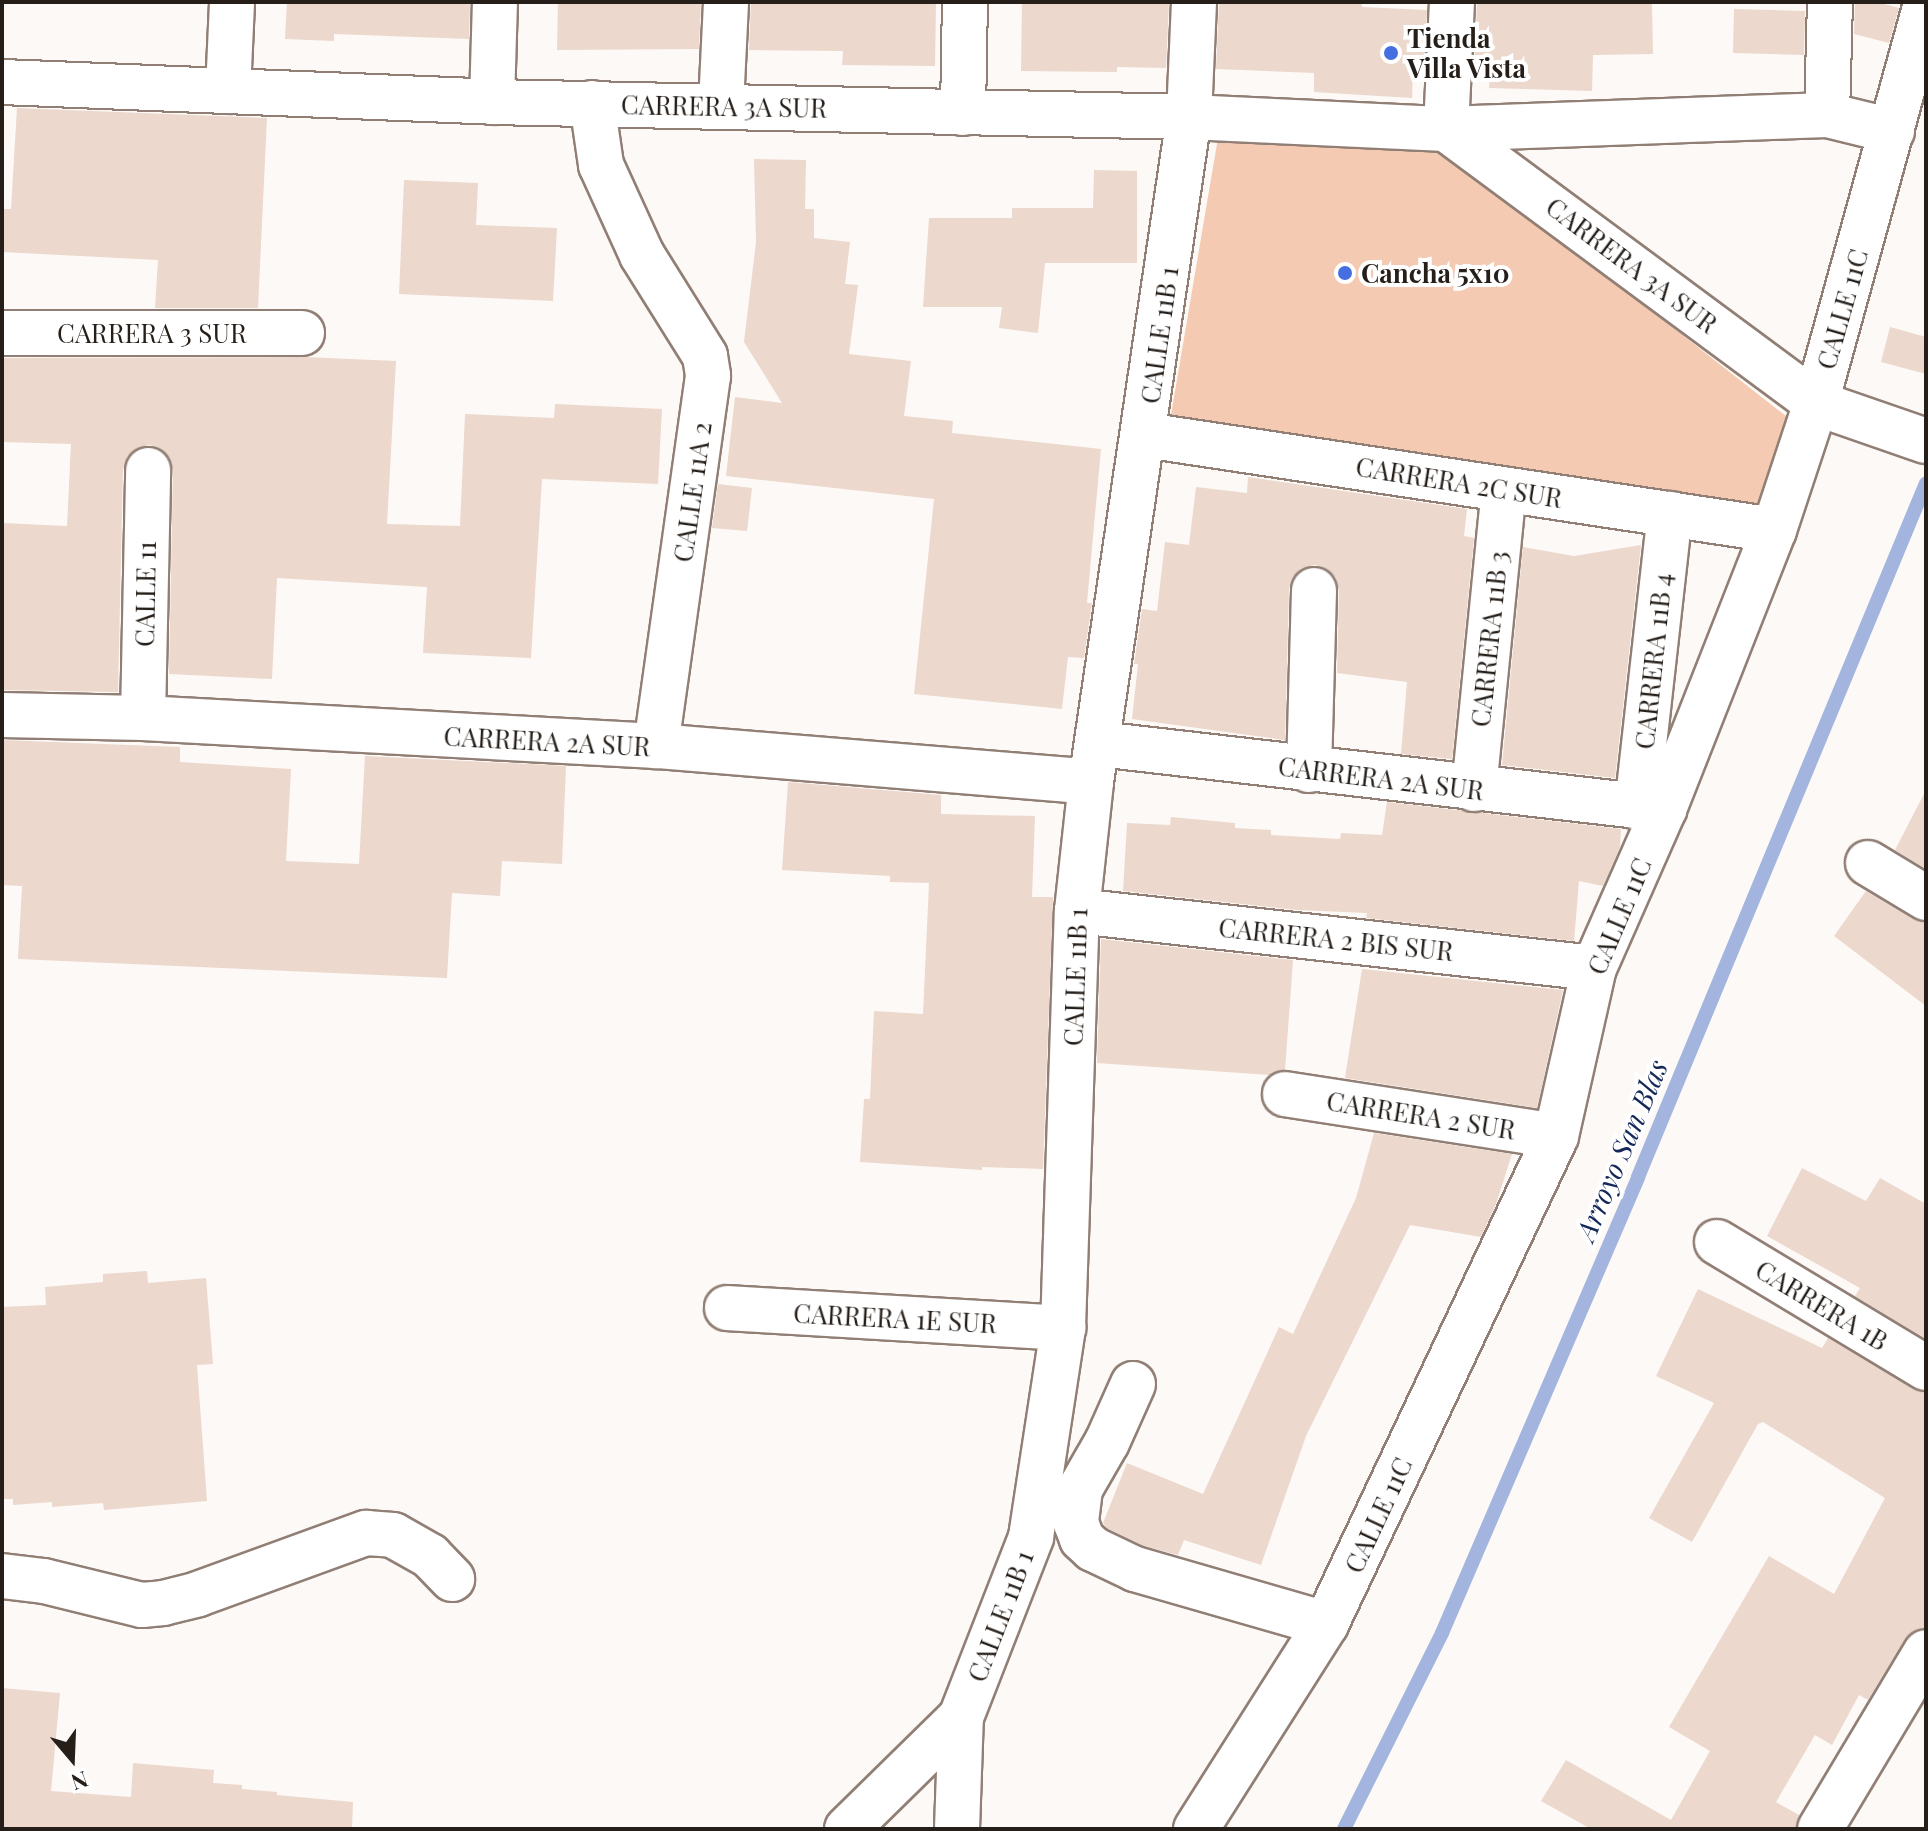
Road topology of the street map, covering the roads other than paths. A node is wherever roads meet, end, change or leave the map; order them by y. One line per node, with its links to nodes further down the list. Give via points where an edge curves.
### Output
1 (232, 2): 10 (street)
2 (495, 2): 11 (street)
3 (726, 2): 13 (street)
4 (965, 2): 14 (street)
5 (1194, 2): 16 (street, CALLE 11B 1)
6 (1452, 2): 17 (street)
7 (1830, 2): 15 (street)
8 (1926, 4): 18 (street, CALLE 11C)
9 (2, 82): 10 (street, CARRERA 3A SUR)
10 (228, 91): 11 (street, CARRERA 3A SUR)
11 (492, 102): 12 (street, CARRERA 3A SUR)
12 (592, 103): 13 (street, CARRERA 3A SUR); 31 (street, CALLE 11A 2, via 601,165 642,255 705,356 708,376)
13 (721, 105): 14 (street, CARRERA 3A SUR)
14 (963, 113): 16 (street, CARRERA 3A SUR)
15 (1827, 115): 17 (street, CARRERA 3A SUR); 18 (street, CARRERA 3A SUR)
16 (1189, 117): 17 (street, CARRERA 3A SUR); 22 (street, CALLE 11B 1)
17 (1446, 129): 21 (street, CARRERA 3A SUR)
18 (1892, 131): 21 (street, CALLE 11C)
19 (2, 333): 20 (street, CARRERA 3 SUR)
20 (302, 333)
21 (1816, 403): 23 (street, CARRERA 3A SUR); 27 (street, CALLE 11C)
22 (1145, 435): 25 (street, CARRERA 2C SUR); 32 (street, CALLE 11B 1)
23 (1926, 441)
24 (148, 470): 30 (street, CALLE 11)
25 (1504, 489): 26 (street, CARRERA 2C SUR); 34 (street, CARRERA 11B 3)
26 (1670, 514): 27 (street, CARRERA 2C SUR); 35 (street, CARRERA 11B 4)
27 (1774, 530): 35 (street, CALLE 11C)
28 (1314, 590): 33 (street)
29 (2, 715): 30 (street, CARRERA 2A SUR)
30 (143, 718): 31 (street, CARRERA 2A SUR)
31 (656, 746): 32 (street, CARRERA 2A SUR)
32 (1095, 763): 33 (street, CARRERA 2A SUR); 38 (street, CALLE 11B 1)
33 (1309, 770): 34 (street, CARRERA 2A SUR)
34 (1474, 789): 35 (street, CARRERA 2A SUR)
35 (1651, 808): 39 (street, CALLE 11C)
36 (1868, 863): 37 (street)
37 (1926, 898)
38 (1077, 911): 39 (street, CARRERA 2 BIS SUR); 44 (street, CALLE 11B 1)
39 (1594, 968): 41 (street, CALLE 11C)
40 (1285, 1094): 41 (street, CARRERA 2 SUR)
41 (1556, 1136): 51 (street, CALLE 11C)
42 (1717, 1242): 45 (street, CARRERA 1B)
43 (727, 1308): 44 (street, CARRERA 1E SUR)
44 (1063, 1328): 47 (street, CALLE 11B 1)
45 (1926, 1368)
46 (1133, 1384): 48 (street, via 1080,1489 1076,1523)
47 (1031, 1537): 48 (street); 53 (street, CALLE 11B 1)
48 (1082, 1539): 51 (street, via 1135,1569)
49 (2, 1576): 50 (street, via 142,1605 163,1603 366,1533 393,1535 430,1556)
50 (452, 1579)
51 (1326, 1624): 56 (street, CALLE 11C)
52 (1926, 1652): 57 (street)
53 (961, 1717): 54 (street); 55 (street, CALLE 11B 1)
54 (847, 1829)
55 (957, 1829)
56 (1196, 1829)
57 (1820, 1829)

